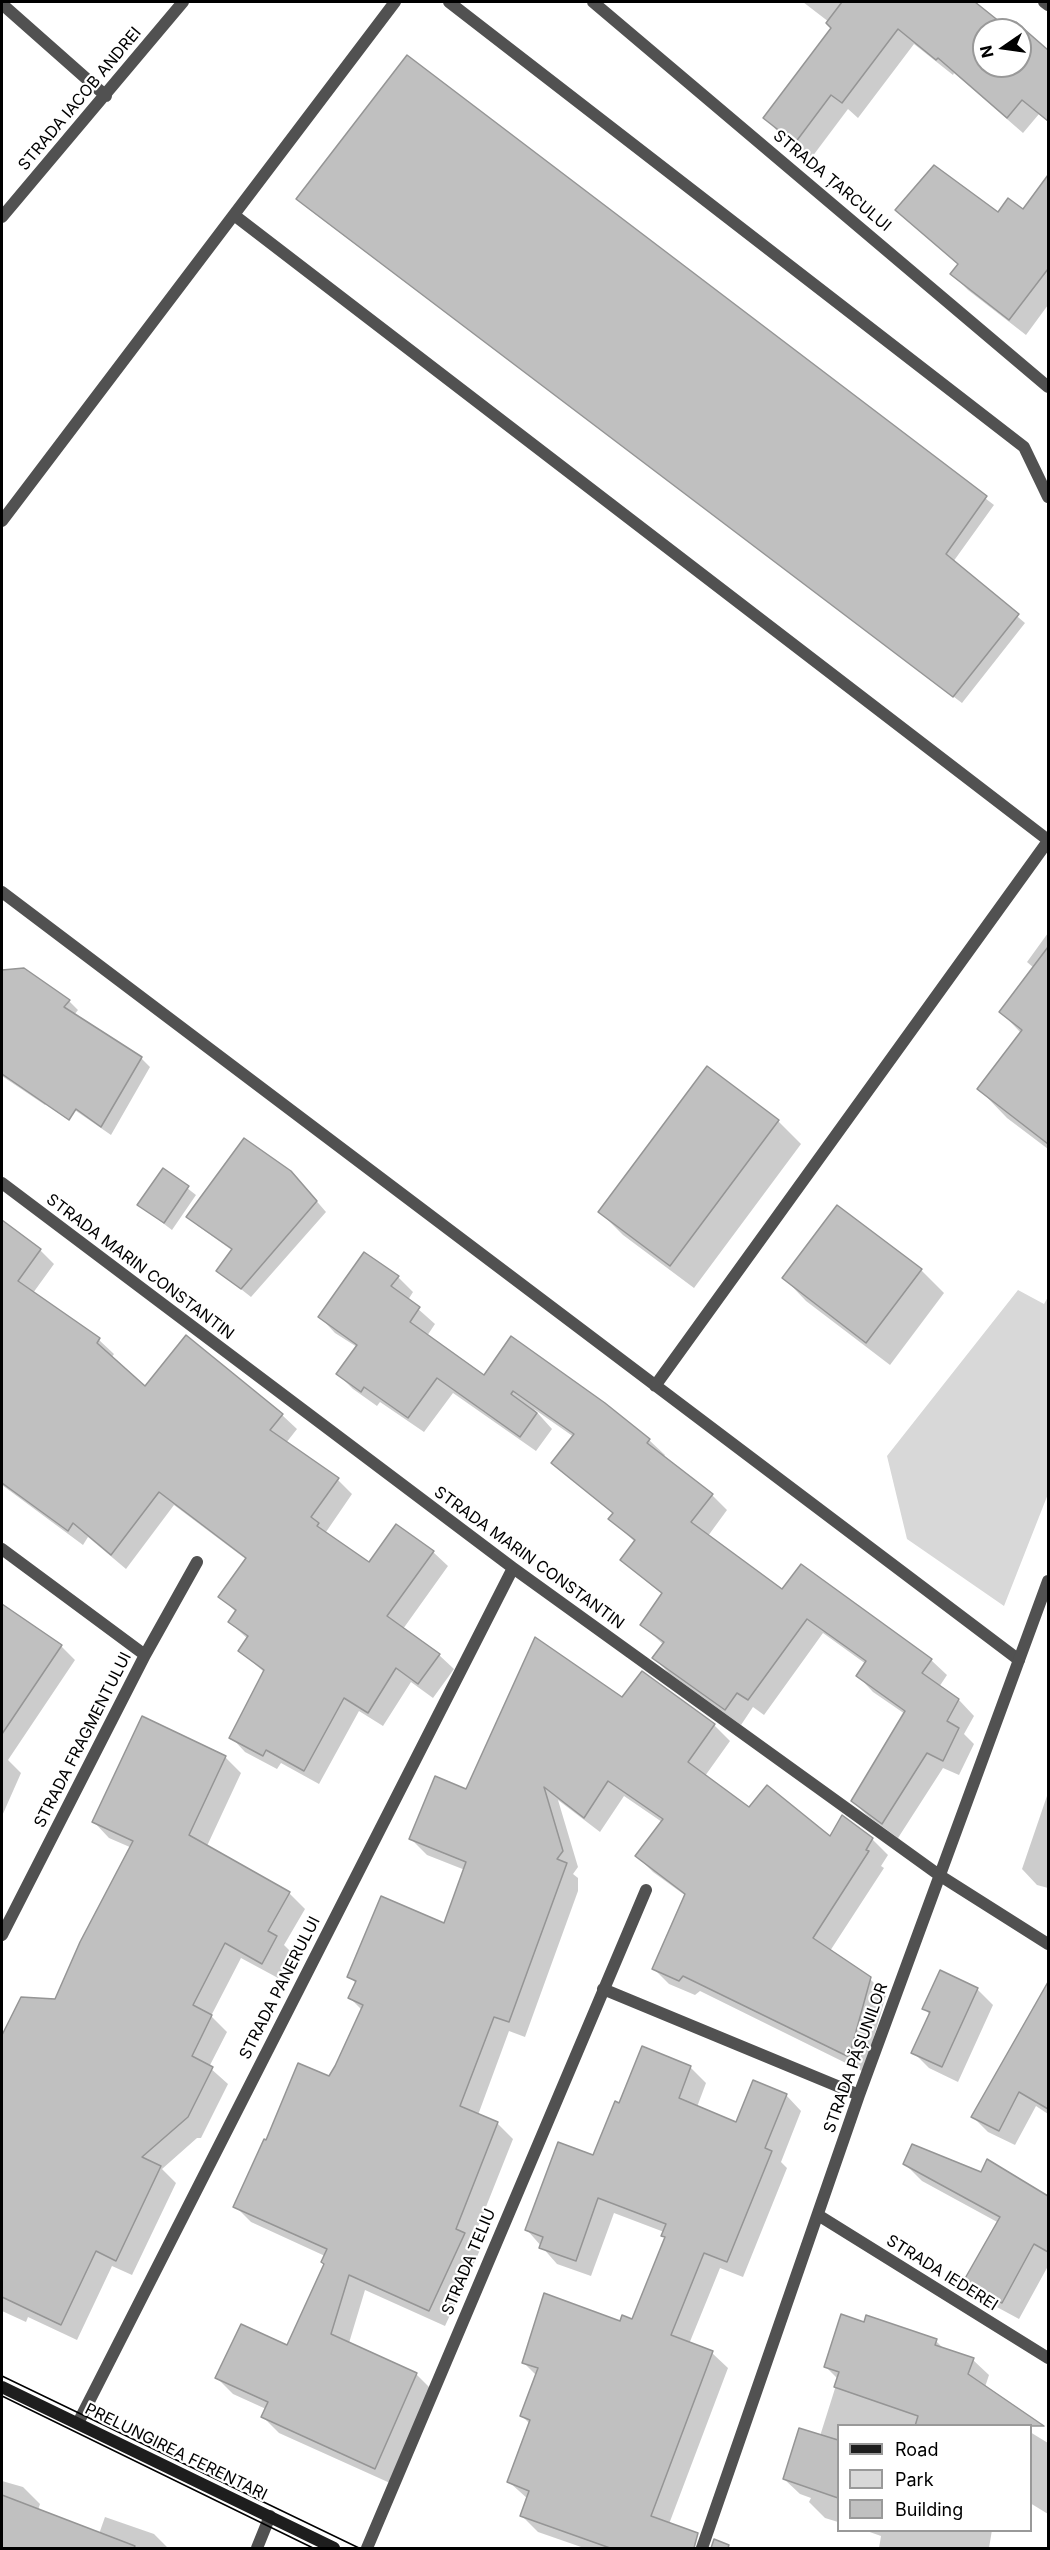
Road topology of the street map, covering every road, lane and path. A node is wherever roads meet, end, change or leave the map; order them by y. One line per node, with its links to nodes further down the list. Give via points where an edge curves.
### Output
1 (183, 2): 8 (street, STRADA IACOB ANDREI)
2 (395, 2): 9 (street)
3 (449, 2): 12 (street, via 1024,447)
4 (593, 2): 11 (street, STRADA ȚARCULUI)
5 (1044, 2): 7 (street)
6 (2, 4): 8 (street)
7 (1048, 5)
8 (106, 96): 10 (street, STRADA IACOB ANDREI)
9 (234, 214): 13 (street); 14 (street)
10 (2, 217)
11 (1048, 387)
12 (1048, 497)
13 (2, 521)
14 (1048, 840): 17 (street)
15 (2, 892): 17 (street)
16 (2, 1183): 20 (street, STRADA MARIN CONSTANTIN)
17 (655, 1386): 23 (street)
18 (2, 1549): 22 (street)
19 (197, 1562): 22 (street, STRADA FRAGMENTULUI)
20 (513, 1568): 24 (street, STRADA MARIN CONSTANTIN); 33 (street, STRADA PANERULUI)
21 (1048, 1581): 23 (street, STRADA PĂȘUNILOR)
22 (145, 1655): 26 (street, STRADA FRAGMENTULUI)
23 (1019, 1660): 24 (street, STRADA PĂȘUNILOR)
24 (939, 1875): 27 (street, STRADA MARIN CONSTANTIN); 29 (street, STRADA PĂȘUNILOR)
25 (646, 1890): 28 (street, STRADA TELIU)
26 (2, 1935)
27 (1048, 1944)
28 (603, 1989): 29 (street); 37 (street, STRADA TELIU)
29 (860, 2095): 30 (street, STRADA PĂȘUNILOR)
30 (818, 2215): 31 (street, STRADA IEDEREI); 38 (street, STRADA PĂȘUNILOR)
31 (1048, 2358)
32 (2, 2387): 33 (main road, PRELUNGIREA FERENTARI)
33 (78, 2423): 34 (main road, PRELUNGIREA FERENTARI)
34 (270, 2516): 35 (street); 36 (main road, PRELUNGIREA FERENTARI)
35 (257, 2548)
36 (334, 2548)
37 (367, 2548)
38 (702, 2548)

